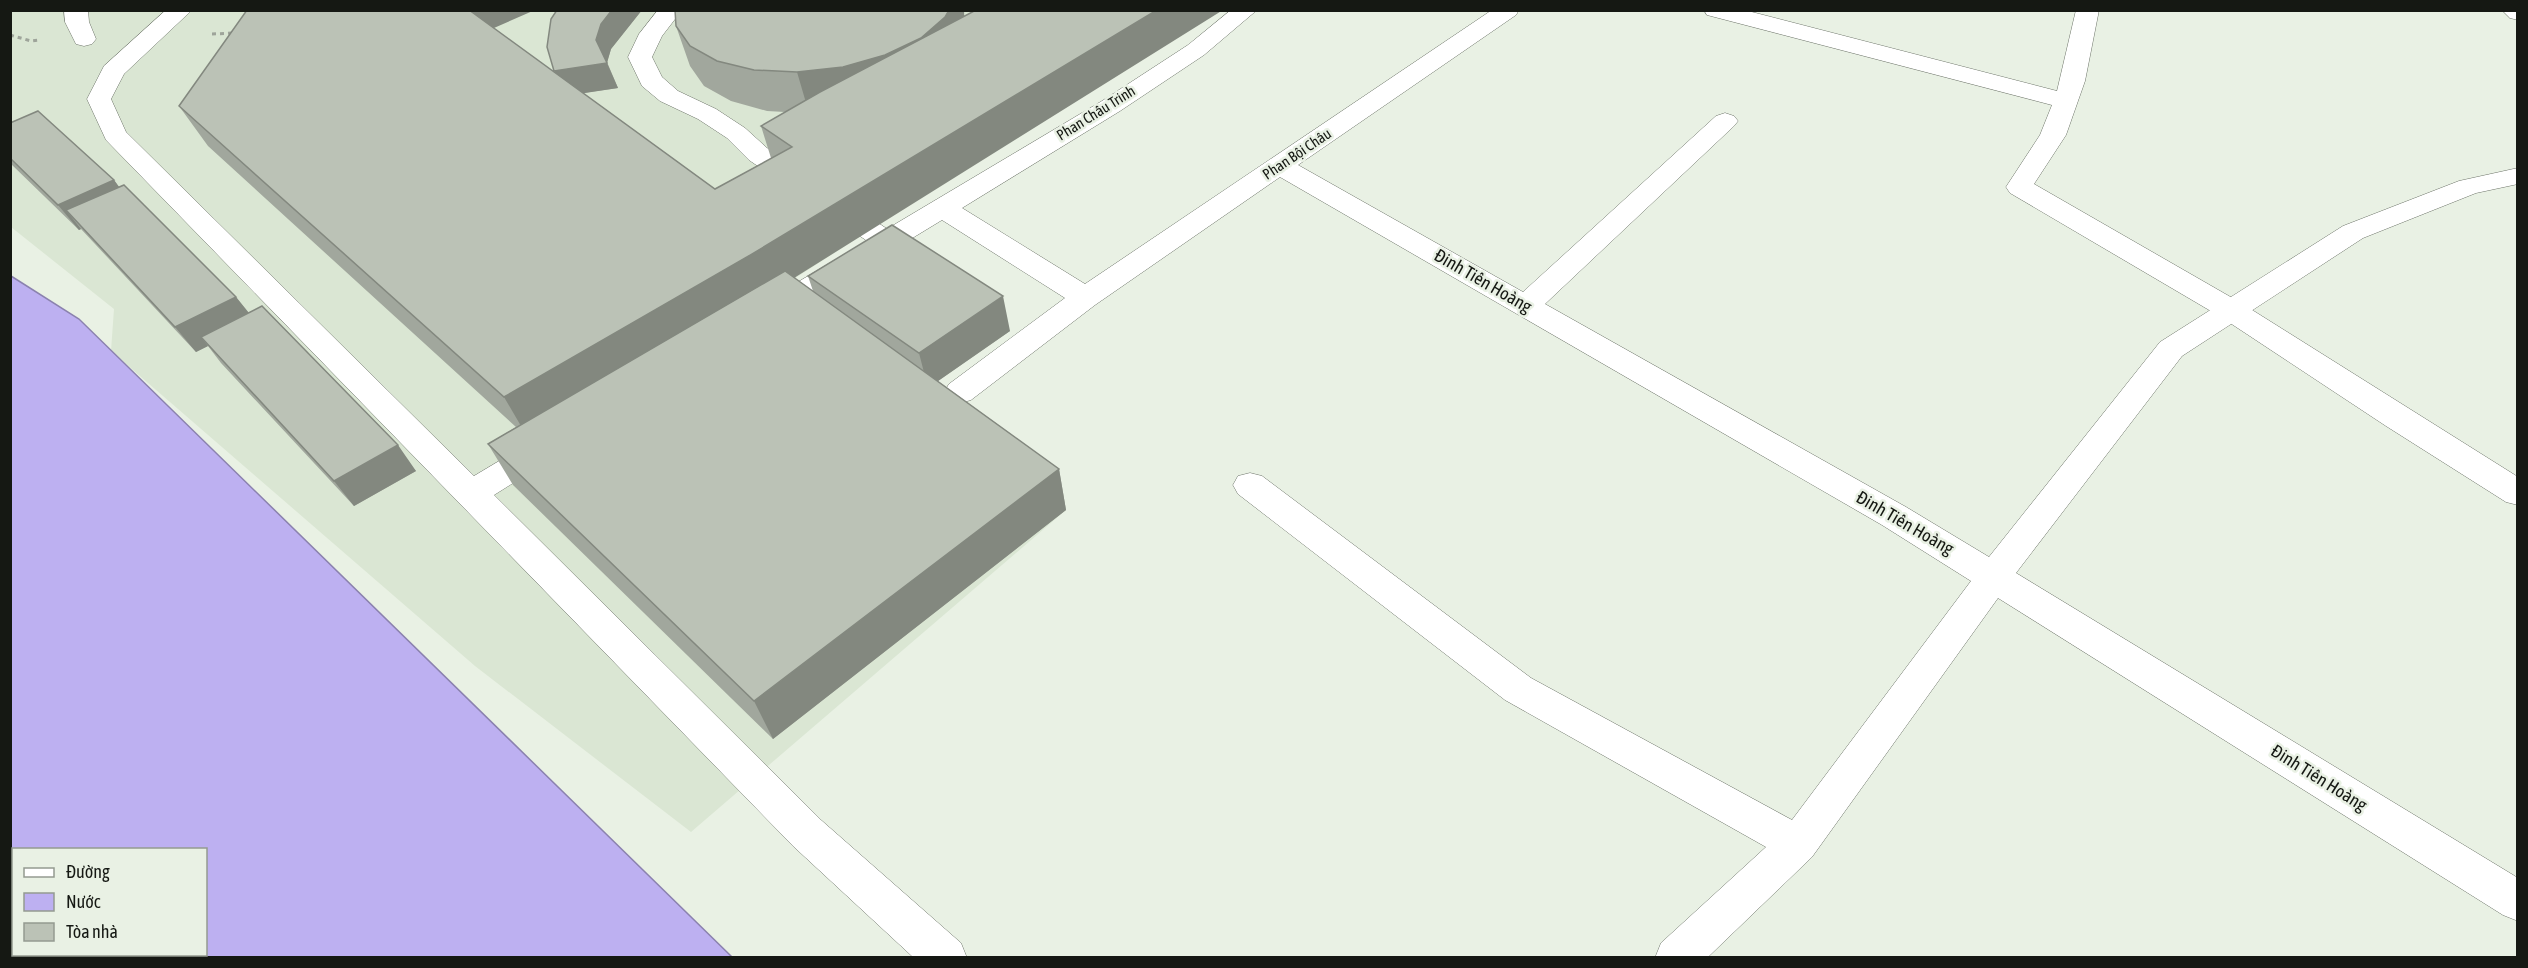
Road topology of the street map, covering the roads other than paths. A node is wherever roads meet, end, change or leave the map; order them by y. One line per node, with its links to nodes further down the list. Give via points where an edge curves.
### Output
1 (76, 10): 10 (street)
2 (181, 10): 25 (street, via 112,71 99,99 115,135)
3 (671, 10): 16 (street, via 651,34 640,57 651,81 669,96 736,133 758,154)
4 (1246, 10): 15 (street, Phan Châu Trinh, via 1196,50 1111,106)
5 (1508, 10): 13 (street, Phan Bội Châu)
6 (1715, 10): 11 (street)
7 (2088, 10): 11 (street)
8 (2513, 10): 9 (street)
9 (2517, 13)
10 (84, 39)
11 (2066, 100): 19 (street, via 2053,135 2019,187)
12 (1725, 121): 18 (street)
13 (1280, 166): 17 (street, Phan Bội Châu); 18 (street, Đinh Tiên Hoàng)
14 (2517, 176): 19 (street, via 2468,187 2353,232)
15 (941, 207): 16 (street, Phan Châu Trinh); 17 (street)
16 (886, 241): 20 (street, Phan Châu Trinh)
17 (1085, 298): 21 (street, Phan Bội Châu)
18 (1526, 306): 26 (street, Đinh Tiên Hoàng)
19 (2231, 310): 24 (street); 26 (street, via 2171,349)
20 (744, 327)
21 (960, 392)
22 (572, 432): 25 (street)
23 (1250, 485): 27 (street, via 1518,689)
24 (2517, 493)
25 (470, 494): 29 (street, via 807,833)
26 (1994, 576): 27 (street); 28 (street, Đinh Tiên Hoàng)
27 (1798, 844): 30 (street)
28 (2517, 901)
29 (946, 957)
30 (1676, 957)

